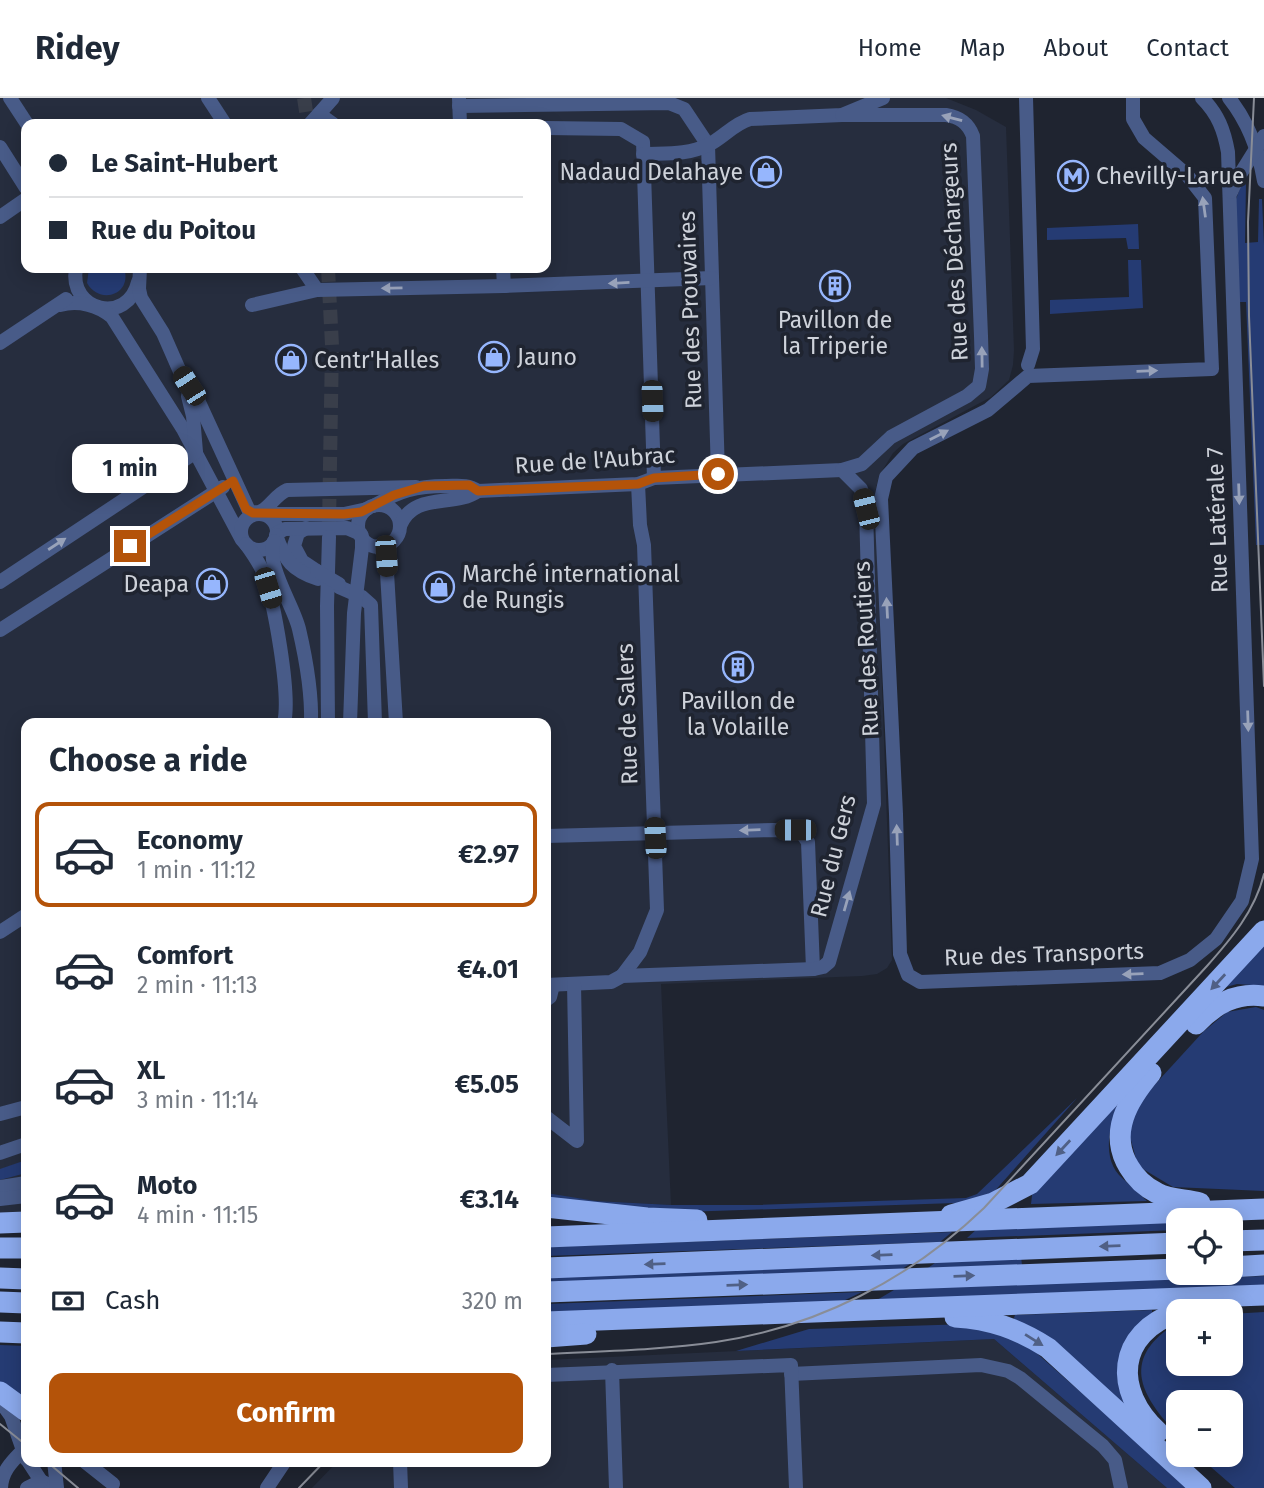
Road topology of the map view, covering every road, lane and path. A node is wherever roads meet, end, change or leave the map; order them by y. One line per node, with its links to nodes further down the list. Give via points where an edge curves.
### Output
1 (10, 98): 12 (street)
2 (208, 98): 13 (street)
3 (333, 98): 14 (street)
4 (841, 98): 11 (street)
5 (883, 98): 11 (street)
6 (1026, 98): 39 (street, via 1033,349)
7 (1133, 98): 77 (street, Rue des Routiers, one-way to 7, via 900,954 881,499 886,477 913,447 989,410 1028,376 1212,369 1205,198 1187,175 1144,138 1133,119)
8 (1202, 98): 23 (street, Rue Latérale 7, via 1217,116 1226,138)
9 (1229, 98): 16 (street)
10 (459, 102): 17 (street, via 669,103 684,109)
11 (842, 115): 17 (street, via 750,119); 42 (street, Rue des Déchargeurs, one-way to 11, via 862,464 891,437 967,396 979,386 982,369 970,129 961,119 946,115)
12 (24, 119)
13 (222, 119)
14 (315, 119)
15 (551, 128): 19 (street, via 621,129 643,142)
16 (1260, 143): 21 (street); 23 (street, via 1232,188)
17 (708, 145): 19 (street, via 686,152); 31 (street, Rue des Prouvaires)
18 (0, 148): 20 (street)
19 (643, 155): 32 (street)
20 (21, 180)
21 (1264, 181)
22 (21, 202): 24 (street)
23 (1229, 205): 75 (street, Rue Latérale 7, one-way to 75, via 1252,859 1242,901)
24 (0, 217)
25 (74, 273): 35 (street, via 71,292)
26 (75, 273): 37 (street, via 81,296)
27 (138, 273): 37 (street, via 132,296 125,303)
28 (138, 273): 40 (street, via 141,298)
29 (305, 273): 34 (street)
30 (503, 273): 33 (street)
31 (712, 278): 32 (street); 43 (street, Rue des Prouvaires)
32 (647, 281): 33 (street, one-way to 33); 44 (street)
33 (503, 286): 34 (street, one-way to 34)
34 (317, 290): 36 (street)
35 (60, 305): 37 (street, via 78,302); 38 (street)
36 (252, 305)
37 (99, 308): 41 (street, via 112,317)
38 (0, 343)
39 (1028, 365)
40 (181, 374): 41 (street, via 193,416); 45 (street, via 197,398)
41 (196, 452): 48 (street); 61 (street, one-way to 41)
42 (842, 470): 43 (street, Rue de l'Aubrac); 76 (street, Rue du Gers, one-way to 42, via 830,959 874,804 866,509 861,489)
43 (718, 474): 44 (street, Rue de l'Aubrac)
44 (654, 478): 46 (street, Rue de l'Aubrac)
45 (233, 481): 48 (street); 51 (street, via 246,509)
46 (638, 484): 49 (street, Rue de l'Aubrac); 78 (street, Rue de Salers, via 657,910 640,952)
47 (416, 487): 49 (street, Rue de l'Aubrac, via 469,485); 50 (street, Rue de l'Aubrac); 51 (street, via 287,490)
48 (217, 490): 57 (street); 63 (street)
49 (478, 491): 52 (street, Rue de l'Aubrac, via 421,505 404,517)
50 (370, 508): 51 (street, Rue de l'Aubrac, via 344,514); 52 (street, via 392,509); 54 (street, via 360,519)
51 (260, 514): 55 (street, via 271,519); 57 (street, via 243,523)
52 (400, 526): 58 (street, via 392,542)
53 (306, 528): 54 (street, via 347,528); 55 (street, via 281,530); 60 (street, via 298,533 294,546)
54 (361, 535): 58 (street); 62 (street)
55 (276, 536): 57 (street, via 261,550); 60 (street, via 291,565 302,573); 65 (street, via 271,558 299,632)
56 (329, 537): 59 (street)
57 (244, 542): 64 (street, via 260,566 272,602)
58 (378, 546): 70 (street, via 386,556)
59 (330, 558): 66 (street); 67 (street)
60 (317, 575): 62 (street, bridge)
61 (0, 582)
62 (346, 589): 68 (street); 69 (street, via 367,600 372,613)
63 (0, 630)
64 (287, 718)
65 (311, 718)
66 (328, 718)
67 (337, 718)
68 (350, 718)
69 (374, 718)
70 (396, 718)
71 (551, 836): 76 (street, one-way to 71, via 808,842 801,832)
72 (21, 918): 74 (street)
73 (1264, 931): 98 (highway, one-way to 98, via 1030,1184 993,1203)
74 (0, 932)
75 (1216, 939): 77 (street, Rue des Transports, one-way to 77, via 1190,960 1160,973 920,982)
76 (819, 967): 78 (street)
77 (908, 975)
78 (622, 976): 79 (street, via 611,982)
79 (574, 984): 80 (street); 84 (street, via 577,1141)
80 (551, 985)
81 (1264, 996): 92 (highway, via 1235,997 1214,1007 1140,1086 1123,1116 1121,1147 1138,1180 1158,1194)
82 (21, 1109): 83 (street)
83 (0, 1115)
84 (551, 1121)
85 (21, 1146): 86 (street)
86 (0, 1153)
87 (21, 1184): 88 (street)
88 (0, 1187)
89 (21, 1197): 90 (street)
90 (0, 1199)
91 (551, 1208): 99 (highway, via 647,1218 750,1219)
92 (1206, 1208)
93 (1264, 1209): 94 (highway)
94 (1243, 1210)
95 (1166, 1214): 98 (highway)
96 (21, 1222): 97 (highway)
97 (0, 1223)
98 (929, 1223): 99 (highway)
99 (765, 1230): 100 (highway)
100 (551, 1237)
101 (1264, 1240): 102 (highway)
102 (1243, 1241)
103 (1166, 1243): 108 (highway, one-way to 108)
104 (0, 1248): 105 (highway)
105 (21, 1248)
106 (1264, 1265): 107 (highway)
107 (1243, 1266)
108 (551, 1268)
109 (1166, 1269): 112 (highway, one-way to 109)
110 (0, 1278): 111 (highway)
111 (21, 1279)
112 (551, 1292)
113 (1264, 1295): 114 (highway)
114 (1214, 1297): 115 (highway); 118 (highway)
115 (1211, 1299)
116 (0, 1302): 117 (highway)
117 (21, 1303)
118 (901, 1308): 119 (highway); 151 (highway, one-way to 151, via 909,1316 997,1322 1028,1335)
119 (701, 1315): 121 (highway); 124 (highway, via 685,1326)
120 (1166, 1318): 131 (highway, via 1142,1334 1130,1354 1128,1378 1133,1402)
121 (551, 1322)
122 (0, 1332): 123 (highway)
123 (21, 1333)
124 (551, 1337)
125 (612, 1370): 126 (street, via 791,1365); 127 (street); 148 (street)
126 (791, 1374): 149 (street); 150 (street, via 981,1365 1008,1371 1103,1446 1115,1460)
127 (551, 1375)
128 (0, 1392): 130 (highway)
129 (0, 1401): 132 (street, via 12,1416)
130 (21, 1407)
131 (1166, 1439)
132 (21, 1441)
133 (21, 1458): 143 (street, via 6,1469)
134 (33, 1467): 141 (street)
135 (54, 1467): 145 (street)
136 (91, 1467): 142 (street)
137 (101, 1467): 142 (street)
138 (281, 1467): 146 (street)
139 (400, 1467): 147 (street)
140 (1196, 1467): 152 (highway)
141 (41, 1480): 144 (street); 145 (street)
142 (115, 1486)
143 (1, 1488)
144 (27, 1488)
145 (56, 1488)
146 (267, 1488)
147 (401, 1488)
148 (616, 1488)
149 (796, 1488)
150 (1121, 1488)
151 (1201, 1488)
152 (1219, 1488)

